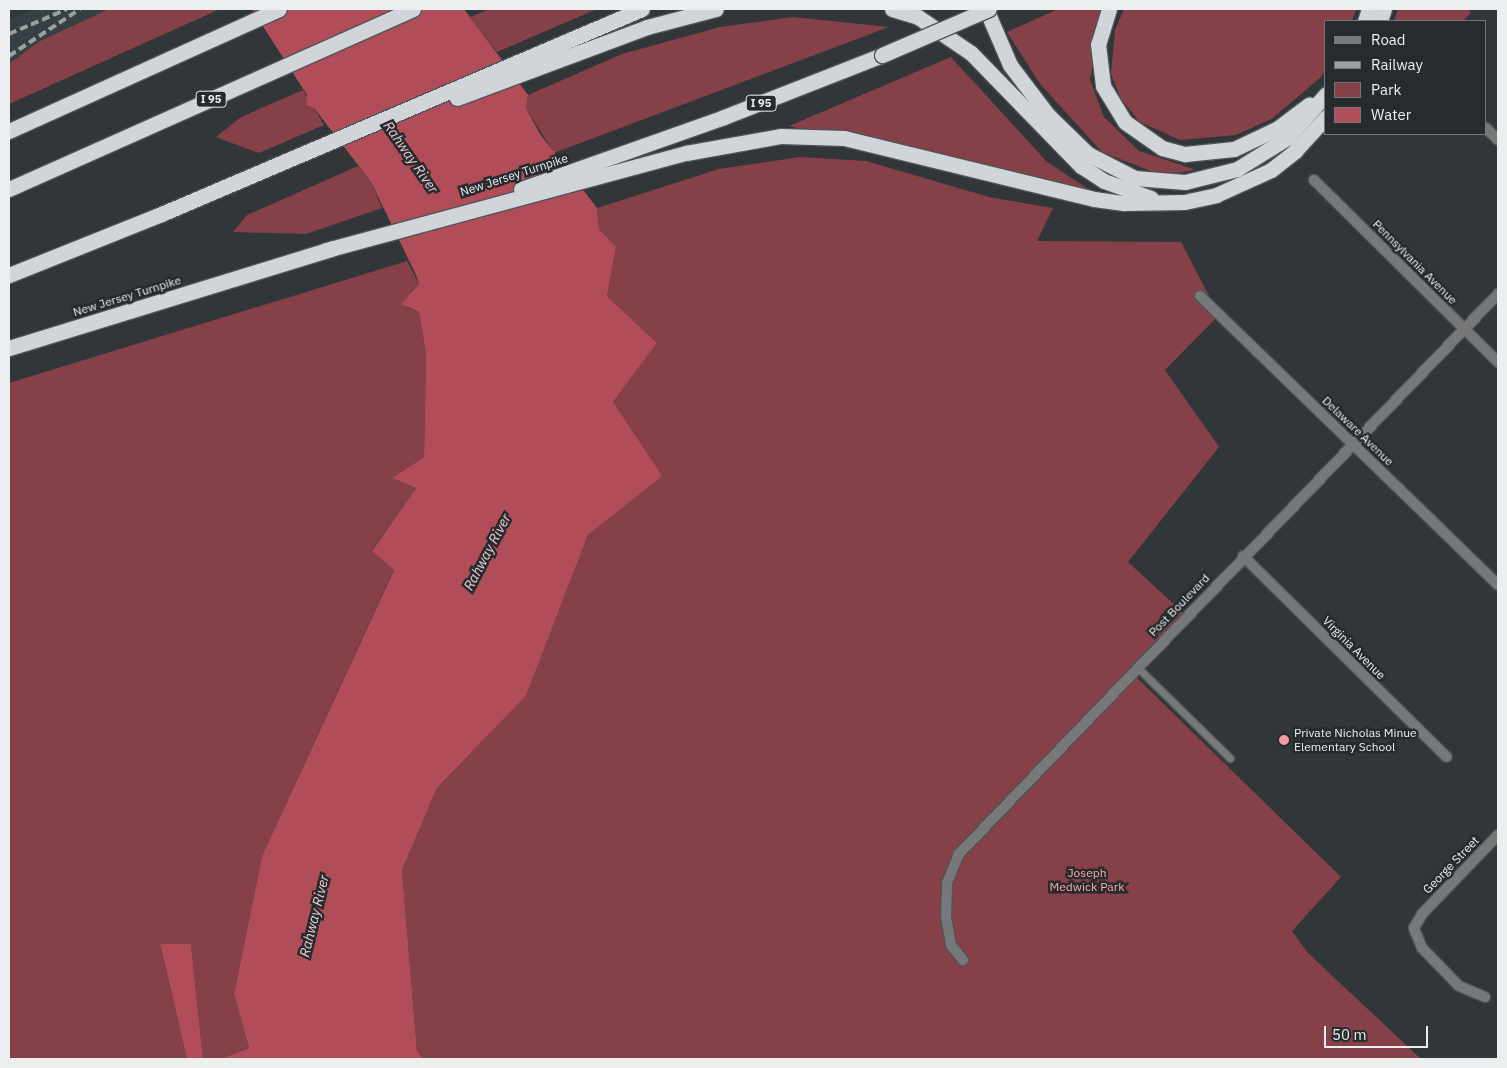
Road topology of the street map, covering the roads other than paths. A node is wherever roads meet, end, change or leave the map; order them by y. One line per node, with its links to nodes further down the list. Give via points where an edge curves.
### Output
1 (279, 9): 12 (highway)
2 (413, 9): 16 (highway, I 95)
3 (642, 9): 14 (highway)
4 (716, 9): 14 (highway, via 647,27)
5 (892, 9): 17 (highway, via 918,17 965,48 1081,166 1131,192)
6 (987, 9): 9 (highway, via 1010,65 1048,115 1088,154 1135,178 1185,182 1237,169 1288,138); 18 (highway, New Jersey Turnpike / I 95, bridge, via 882,55 638,148)
7 (1109, 9): 8 (highway, via 1098,44 1103,86 1125,122 1162,148 1185,154 1234,149 1278,128)
8 (1324, 90)
9 (1324, 96)
10 (1324, 119): 17 (highway, via 1295,151 1271,170 1216,195)
11 (1487, 129): 13 (street)
12 (9, 131)
13 (1498, 140)
14 (273, 167): 19 (highway)
15 (1314, 180): 22 (street, Pennsylvania Avenue)
16 (9, 189)
17 (1184, 202): 18 (highway, via 1124,203 1094,199 876,144 828,137 751,140)
18 (326, 250): 23 (highway, New Jersey Turnpike / I 95)
19 (9, 275)
20 (1498, 294): 22 (street, Post Boulevard)
21 (1200, 296): 25 (street, Delaware Avenue)
22 (1464, 329): 24 (street, Pennsylvania Avenue); 25 (street, Post Boulevard)
23 (9, 348)
24 (1498, 362)
25 (1353, 443): 26 (street, Post Boulevard); 27 (street, Delaware Avenue)
26 (1243, 556): 28 (street, Post Boulevard); 30 (street, Virginia Avenue)
27 (1498, 585)
28 (1137, 666): 29 (lane); 32 (street, Post Boulevard, via 959,854 947,883 946,918 951,945)
29 (1230, 758)
30 (1446, 758)
31 (1498, 834): 33 (street, George Street, via 1422,914 1414,928 1422,948 1458,986)
32 (963, 960)
33 (1485, 997)

